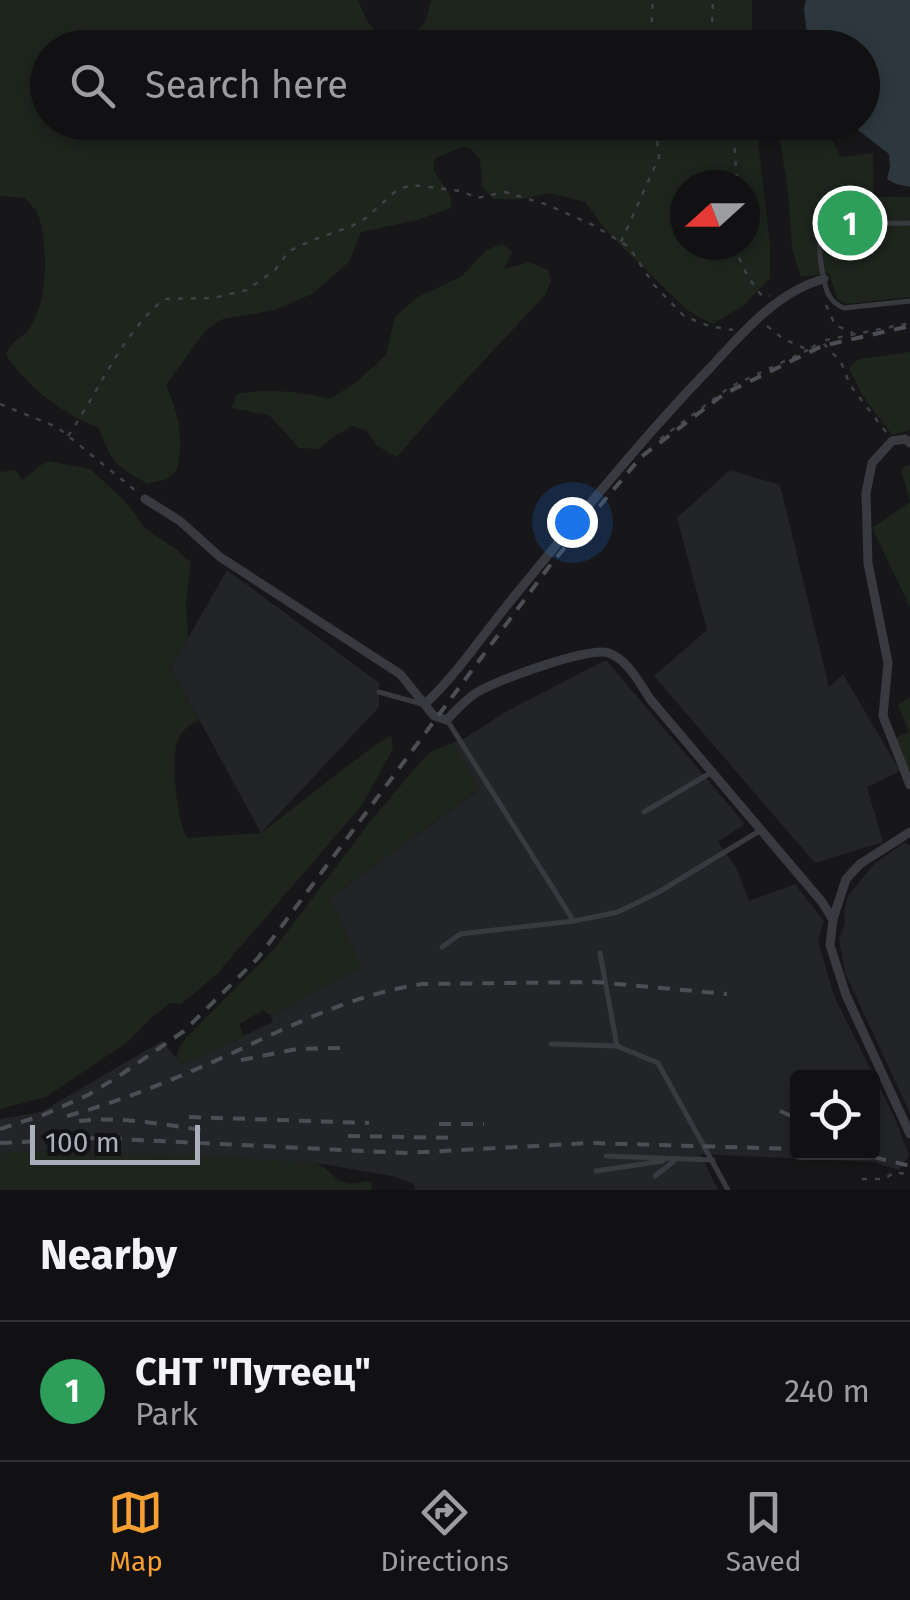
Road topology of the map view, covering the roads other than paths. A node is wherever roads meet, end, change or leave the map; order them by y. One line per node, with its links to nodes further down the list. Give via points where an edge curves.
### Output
1 (910, 223): 2 (lane, via 848,226 823,236)
2 (824, 279): 3 (lane, via 834,304 844,308); 9 (street, via 788,296 686,392)
3 (910, 301)
4 (908, 440): 12 (street, via 892,440 872,464 866,494 868,562 888,663 883,716)
5 (145, 498): 6 (street, via 220,557)
6 (324, 624): 7 (lane); 9 (street, via 400,674)
7 (316, 636)
8 (379, 692): 9 (lane)
9 (425, 704): 10 (street)
10 (447, 720): 11 (street, via 478,692 533,669 608,652 626,664); 17 (lane)
11 (712, 772): 13 (lane); 14 (street)
12 (910, 785)
13 (644, 812)
14 (761, 830): 16 (street); 17 (lane, via 618,912)
15 (910, 832): 16 (street, via 846,879)
16 (832, 920): 22 (street, via 830,945 846,995)
17 (574, 921): 18 (lane, via 460,934)
18 (442, 947)
19 (600, 953): 21 (lane)
20 (551, 1044): 21 (lane)
21 (617, 1046): 25 (lane, via 658,1063)
22 (910, 1134)
23 (606, 1156): 24 (lane)
24 (676, 1159): 25 (lane); 26 (lane); 27 (lane)
25 (713, 1160): 28 (lane)
26 (596, 1171)
27 (655, 1176)
28 (722, 1178): 29 (lane); 30 (lane)
29 (714, 1183)
30 (728, 1190)

